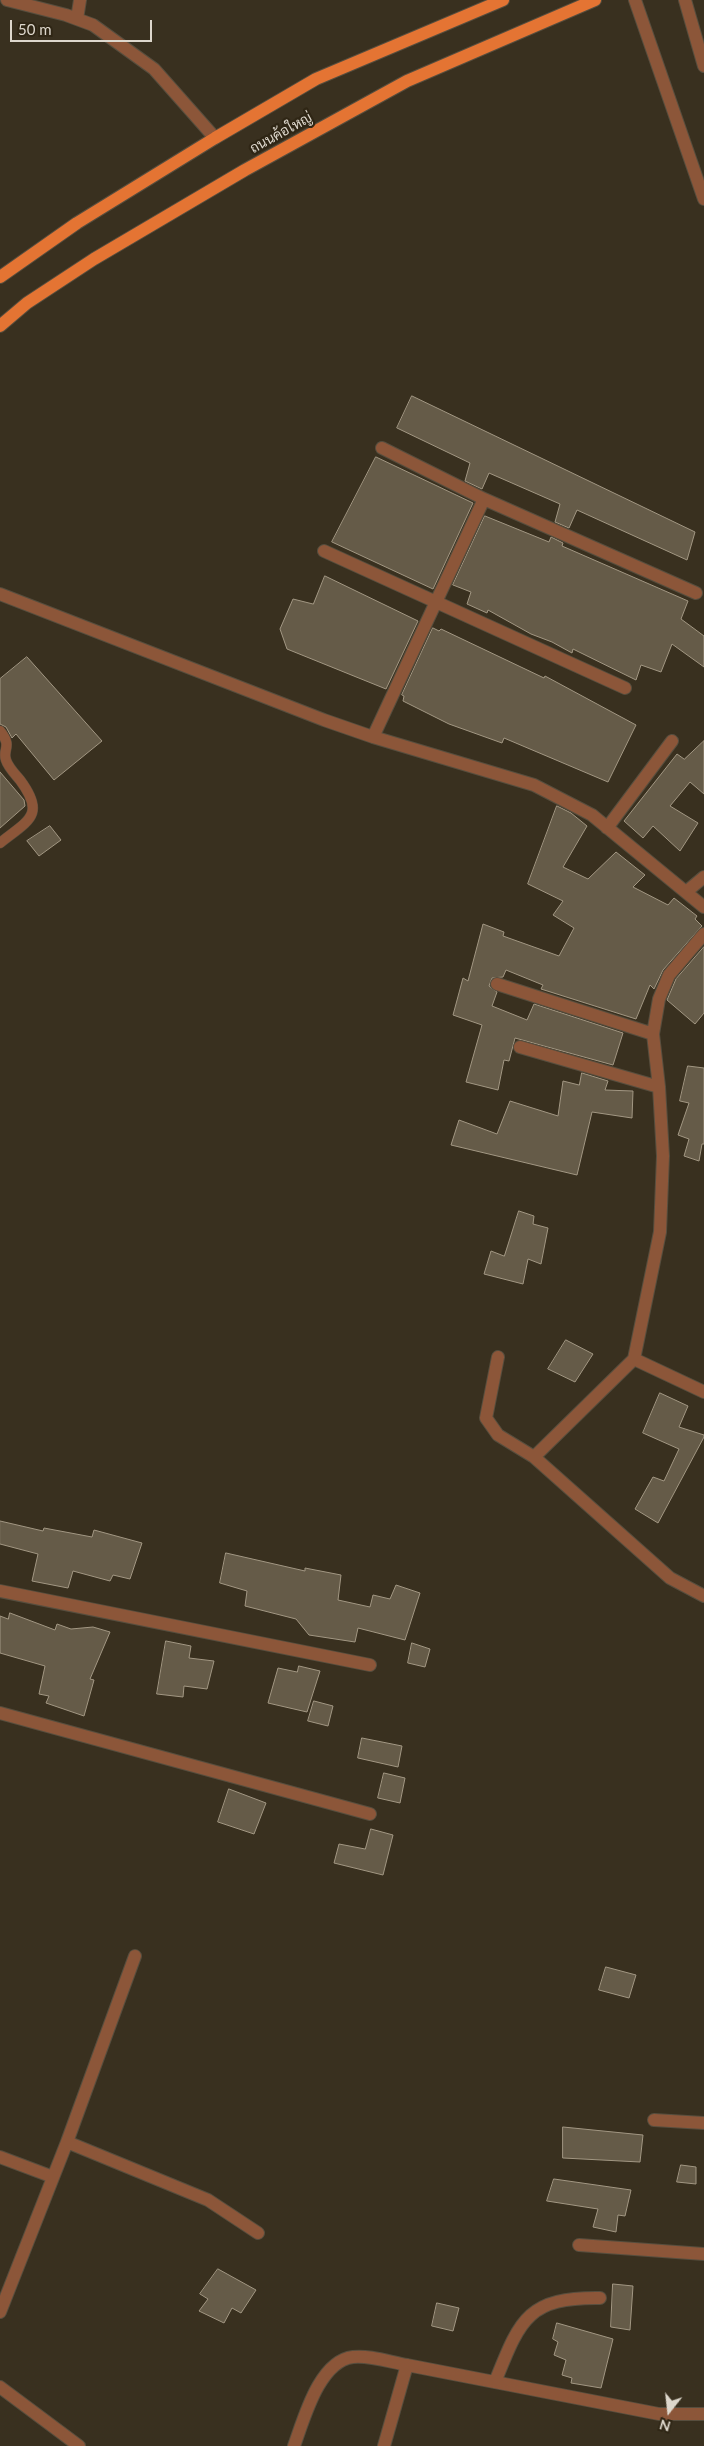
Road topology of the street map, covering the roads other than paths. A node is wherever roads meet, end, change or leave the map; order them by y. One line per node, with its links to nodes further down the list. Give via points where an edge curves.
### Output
1 (7, 0): 7 (street)
2 (80, 0): 7 (street)
3 (503, 0): 9 (main road, ถนนค้อใหญ่, via 316,79)
4 (595, 0): 12 (main road, ถนนค้อใหญ่, via 399,86 245,170 94,259 27,303)
5 (635, 0): 10 (street)
6 (685, 0): 8 (street)
7 (77, 19): 9 (street, via 93,25 154,69)
8 (704, 66)
9 (214, 138): 11 (main road, ถนนค้อใหญ่, via 77,223)
10 (704, 199)
11 (0, 277)
12 (0, 326)
13 (382, 448): 14 (street)
14 (484, 499): 17 (street); 18 (street)
15 (324, 551): 18 (street)
16 (0, 594): 21 (street)
17 (700, 595)
18 (436, 602): 19 (street); 21 (street)
19 (625, 688)
20 (0, 732): 24 (lane, via 7,742 6,761 34,803 28,820)
21 (373, 737): 23 (street, via 534,785 592,815)
22 (672, 741): 23 (street)
23 (608, 828): 26 (street)
24 (0, 843)
25 (704, 877): 26 (street)
26 (686, 892): 27 (street)
27 (704, 907)
28 (704, 934): 30 (street, via 669,975 658,999)
29 (497, 984): 30 (street)
30 (653, 1034): 32 (street)
31 (520, 1047): 32 (street)
32 (659, 1087): 34 (street, via 663,1156 660,1232)
33 (498, 1357): 36 (street, via 486,1418 498,1435)
34 (634, 1359): 35 (street); 36 (street)
35 (704, 1392)
36 (534, 1457): 38 (street, via 670,1578)
37 (0, 1591): 39 (street)
38 (704, 1596)
39 (370, 1665)
40 (0, 1713): 41 (street)
41 (370, 1814)
42 (135, 1956): 45 (street)
43 (654, 2120): 44 (street)
44 (704, 2123)
45 (67, 2142): 47 (street); 48 (street, via 208,2200)
46 (0, 2157): 47 (street)
47 (53, 2177): 52 (street)
48 (258, 2233)
49 (579, 2244): 50 (street)
50 (704, 2254)
51 (600, 2298): 54 (street, via 574,2298 539,2308 525,2320)
52 (0, 2312)
53 (407, 2365): 54 (street); 58 (street, via 354,2357 330,2370 319,2384); 59 (street)
54 (495, 2382): 56 (street, via 659,2414)
55 (0, 2387): 57 (street)
56 (704, 2414)
57 (79, 2446)
58 (294, 2446)
59 (384, 2446)

